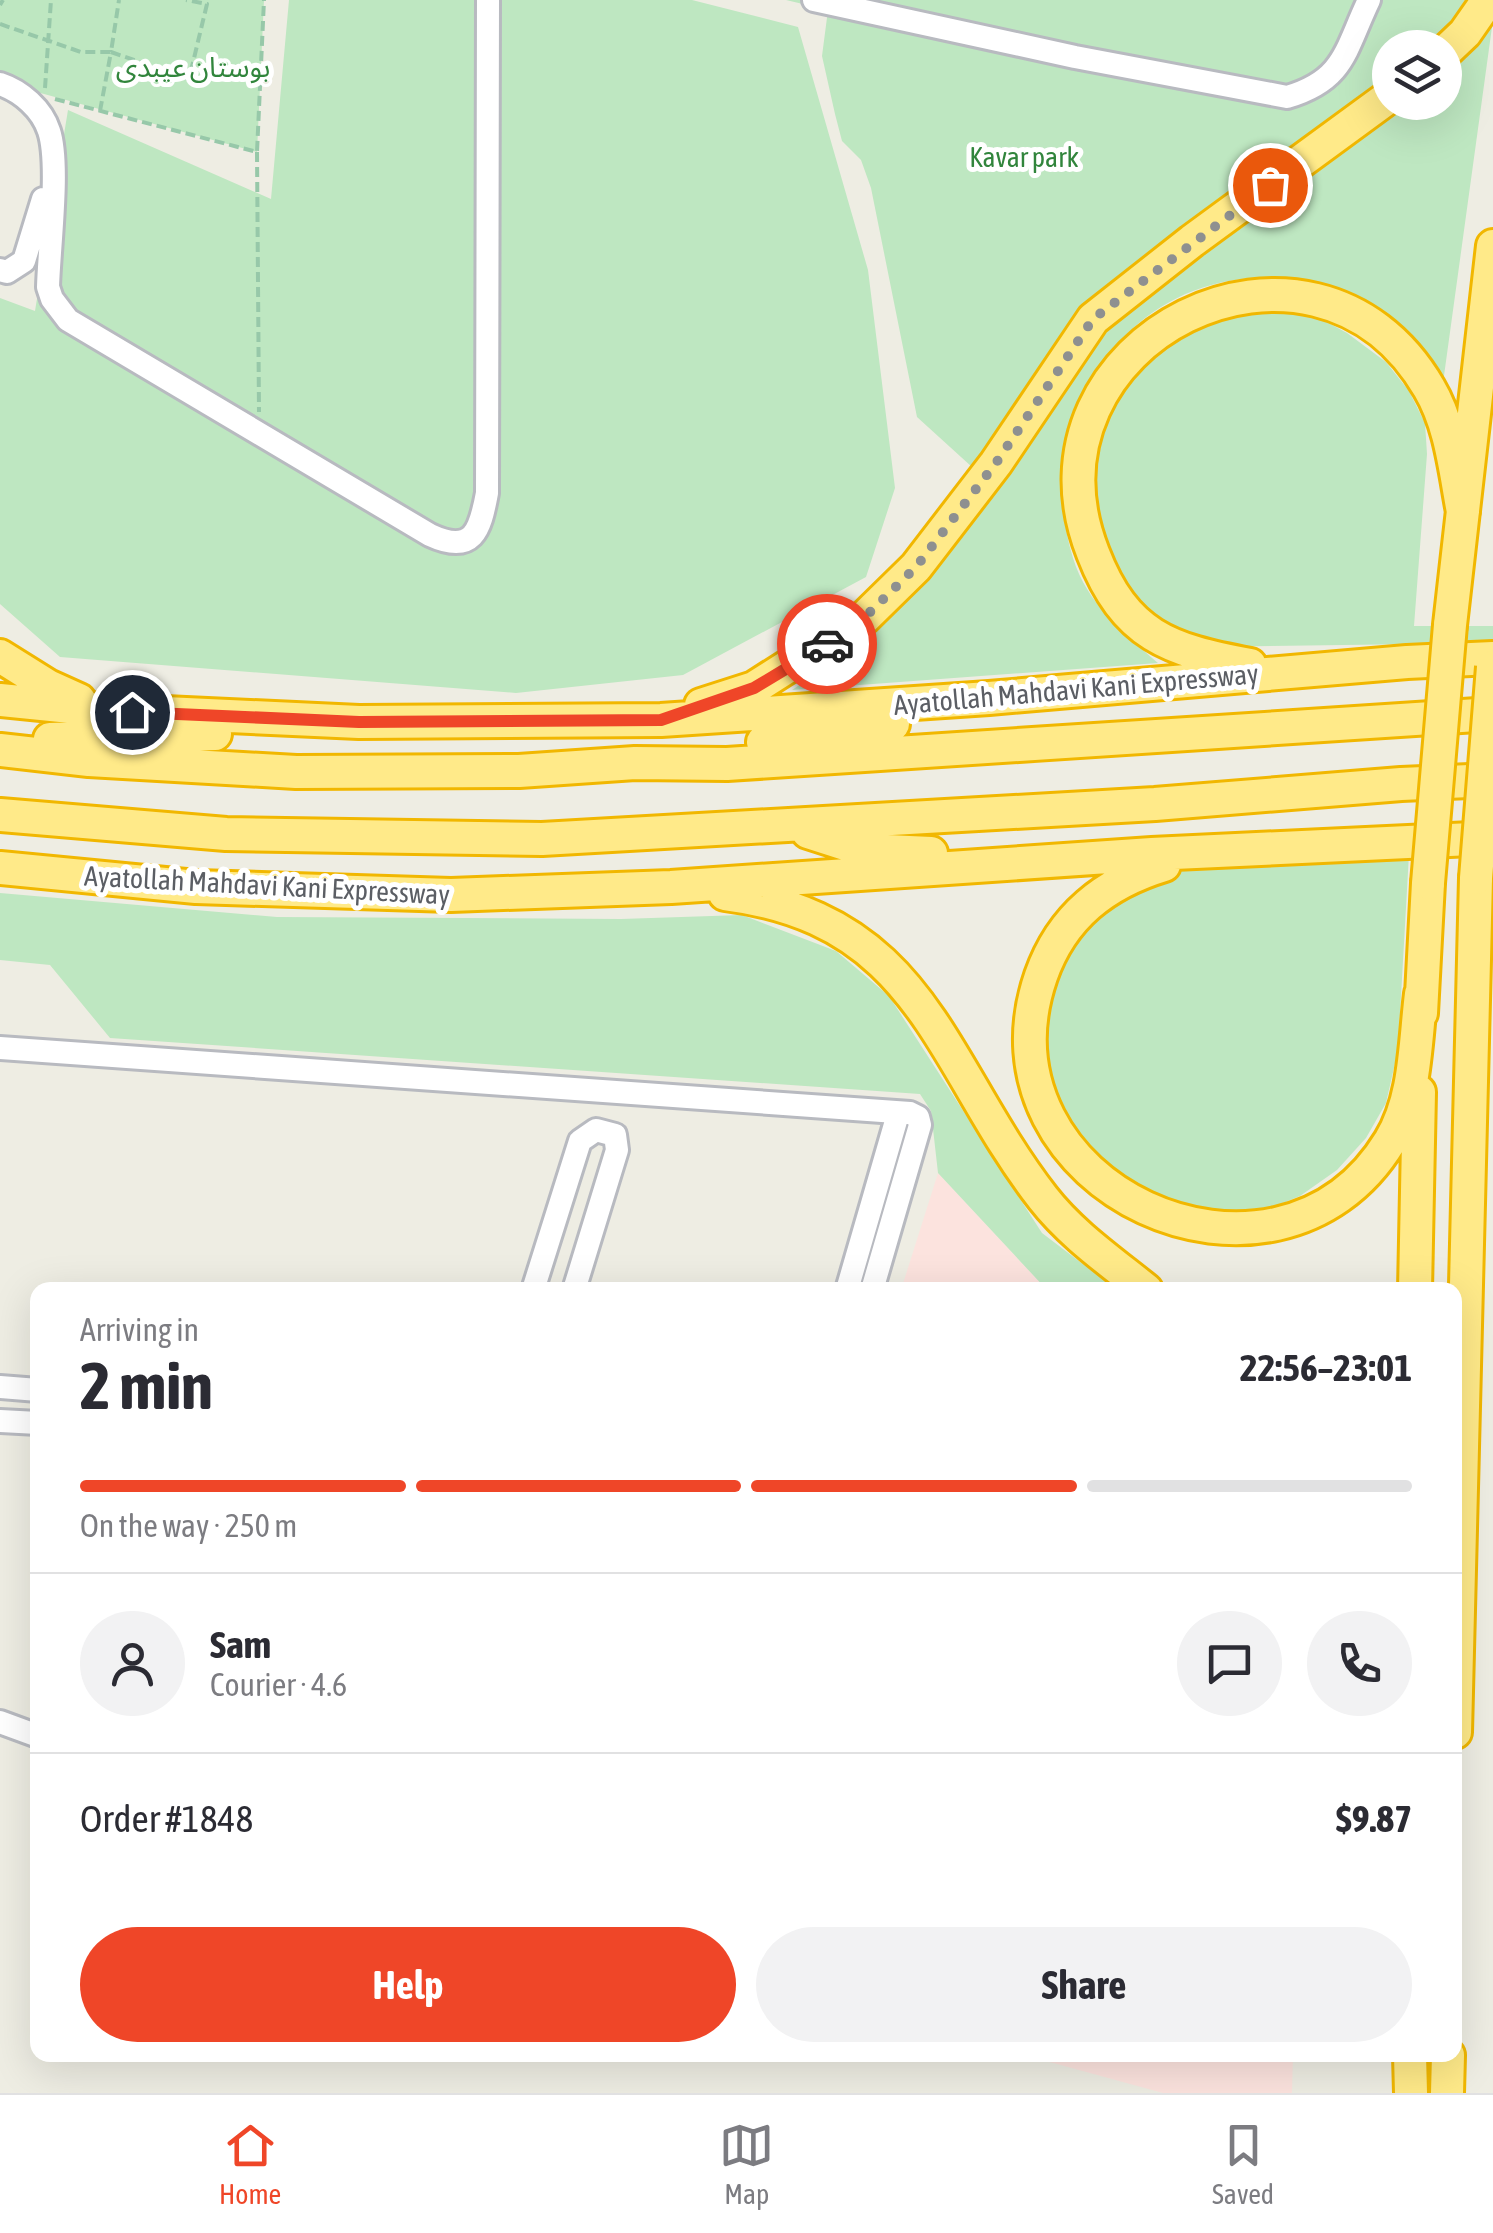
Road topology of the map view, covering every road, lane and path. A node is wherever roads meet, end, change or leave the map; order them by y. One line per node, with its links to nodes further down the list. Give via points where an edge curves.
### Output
1 (51, 0): 12 (path)
2 (119, 0): 13 (path)
3 (186, 0): 13 (path, via 207,4 189,79)
4 (264, 0): 17 (path)
5 (488, 0): 21 (street, via 487,493 481,524 468,540 444,542)
6 (814, 0): 9 (street)
7 (1368, 0): 9 (street, via 1334,74 1287,97)
8 (1488, 0): 11 (highway)
9 (841, 3)
10 (0, 24): 12 (path)
11 (1462, 36)
12 (46, 42): 13 (path); 16 (path, via 45,97)
13 (111, 52): 16 (path)
14 (0, 84): 18 (street, via 42,116)
15 (1372, 109): 31 (highway, via 1093,319 996,463 916,567 864,618 754,688)
16 (100, 111): 17 (path)
17 (257, 152): 21 (path)
18 (53, 167): 20 (street, via 24,262); 21 (street, via 48,286 59,310)
19 (1493, 246): 22 (highway)
20 (0, 270)
21 (259, 433)
22 (1462, 512): 26 (highway, via 1442,415 1429,388 1390,340 1340,308 1297,296 1226,299 1193,310 1132,352 1093,411 1080,465 1085,534 1098,568 1135,621 1159,640 1189,653); 44 (highway, bridge)
23 (0, 656): 29 (highway)
24 (1493, 658): 26 (highway, Ayatollah Mahdavi Kani Expressway)
25 (1493, 667): 59 (highway, bridge, via 1476,878)
26 (1288, 672): 27 (highway, Ayatollah Mahdavi Kani Expressway)
27 (989, 698): 31 (highway, Ayatollah Mahdavi Kani Expressway); 35 (highway, via 926,720)
28 (0, 700): 29 (highway, Ayatollah Mahdavi Kani Expressway)
29 (101, 710): 32 (highway, Ayatollah Mahdavi Kani Expressway)
30 (1493, 714): 35 (highway, Ayatollah Mahdavi Kani Expressway, via 727,764)
31 (661, 720): 32 (highway, Ayatollah Mahdavi Kani Expressway)
32 (324, 721): 33 (highway, via 195,736)
33 (0, 741)
34 (0, 750): 35 (highway, Ayatollah Mahdavi Kani Expressway, via 296,772 519,771)
35 (635, 762)
36 (1493, 780): 38 (highway, Ayatollah Mahdavi Kani Expressway)
37 (0, 816): 38 (highway, Ayatollah Mahdavi Kani Expressway, via 226,834 426,840)
38 (790, 826): 41 (highway, via 864,850)
39 (1493, 838): 40 (highway, Ayatollah Mahdavi Kani Expressway)
40 (1198, 853): 41 (highway, Ayatollah Mahdavi Kani Expressway); 44 (highway, via 1098,894 1056,942 1034,1000 1031,1055 1048,1116 1068,1150 1117,1192 1173,1221 1219,1229 1294,1220 1337,1198 1370,1170 1392,1139 1408,1093)
41 (1042, 862): 43 (highway, Ayatollah Mahdavi Kani Expressway)
42 (0, 870): 43 (highway, Ayatollah Mahdavi Kani Expressway, via 335,894)
43 (671, 887): 53 (highway, via 754,898 800,913 879,960 926,1011 1040,1195)
44 (1421, 994): 54 (highway)
45 (0, 1048): 46 (street, via 910,1112 920,1125)
46 (885, 1204): 51 (street); 52 (street)
47 (548, 1242): 48 (street); 48 (street, via 580,1141 596,1130 615,1134 617,1150); 49 (street)
48 (588, 1247): 50 (street)
49 (536, 1282)
50 (577, 1282)
51 (851, 1282)
52 (873, 1282)
53 (1136, 1282)
54 (1415, 1282)
55 (0, 1387): 56 (street)
56 (30, 1389)
57 (0, 1421): 58 (street)
58 (30, 1423)
59 (1462, 1447)
60 (0, 1722): 61 (street)
61 (30, 1733)
62 (1410, 2062): 64 (highway)
63 (1448, 2062): 65 (highway)
64 (1412, 2093)
65 (1447, 2093)

